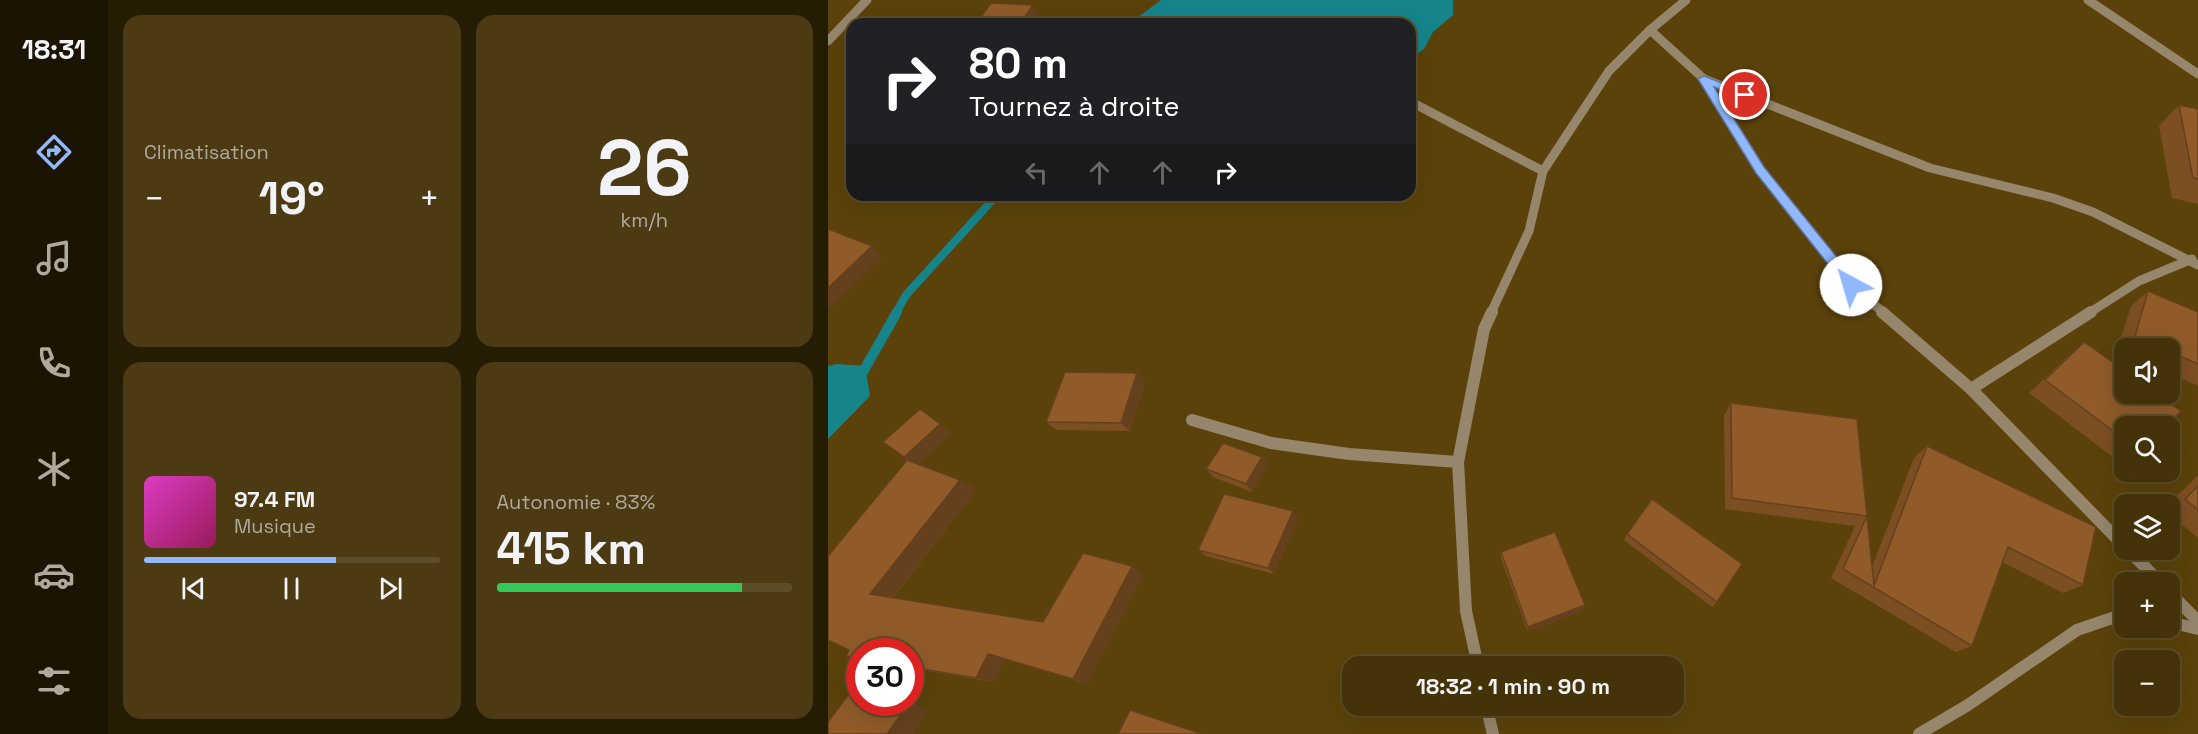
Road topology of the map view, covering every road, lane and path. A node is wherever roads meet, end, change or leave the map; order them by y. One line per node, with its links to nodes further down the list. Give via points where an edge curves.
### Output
1 (867, 0): 4 (street)
2 (1686, 0): 6 (street)
3 (2088, 0): 8 (street)
4 (850, 18)
5 (846, 22): 7 (street)
6 (1650, 30): 9 (street); 11 (street, via 1609,71)
7 (828, 41)
8 (2198, 74)
9 (1704, 79): 12 (street, via 1930,168 2053,198 2093,212); 13 (street, via 1760,170 1851,285)
10 (1416, 105): 11 (street)
11 (1543, 171): 15 (street, via 1529,231 1484,329)
12 (2195, 261): 13 (street, via 2139,281)
13 (1971, 389): 16 (street)
14 (1192, 420): 15 (street, via 1271,443 1349,454)
15 (1458, 462): 24 (street, via 1466,611)
16 (2114, 536)
17 (2138, 560): 18 (street)
18 (2150, 572)
19 (2180, 603): 21 (street)
20 (2114, 617): 27 (street, via 2077,630)
21 (2198, 621)
22 (2180, 625): 23 (street)
23 (2198, 629)
24 (1476, 656)
25 (1489, 716): 26 (street)
26 (1493, 734)
27 (1919, 734)

